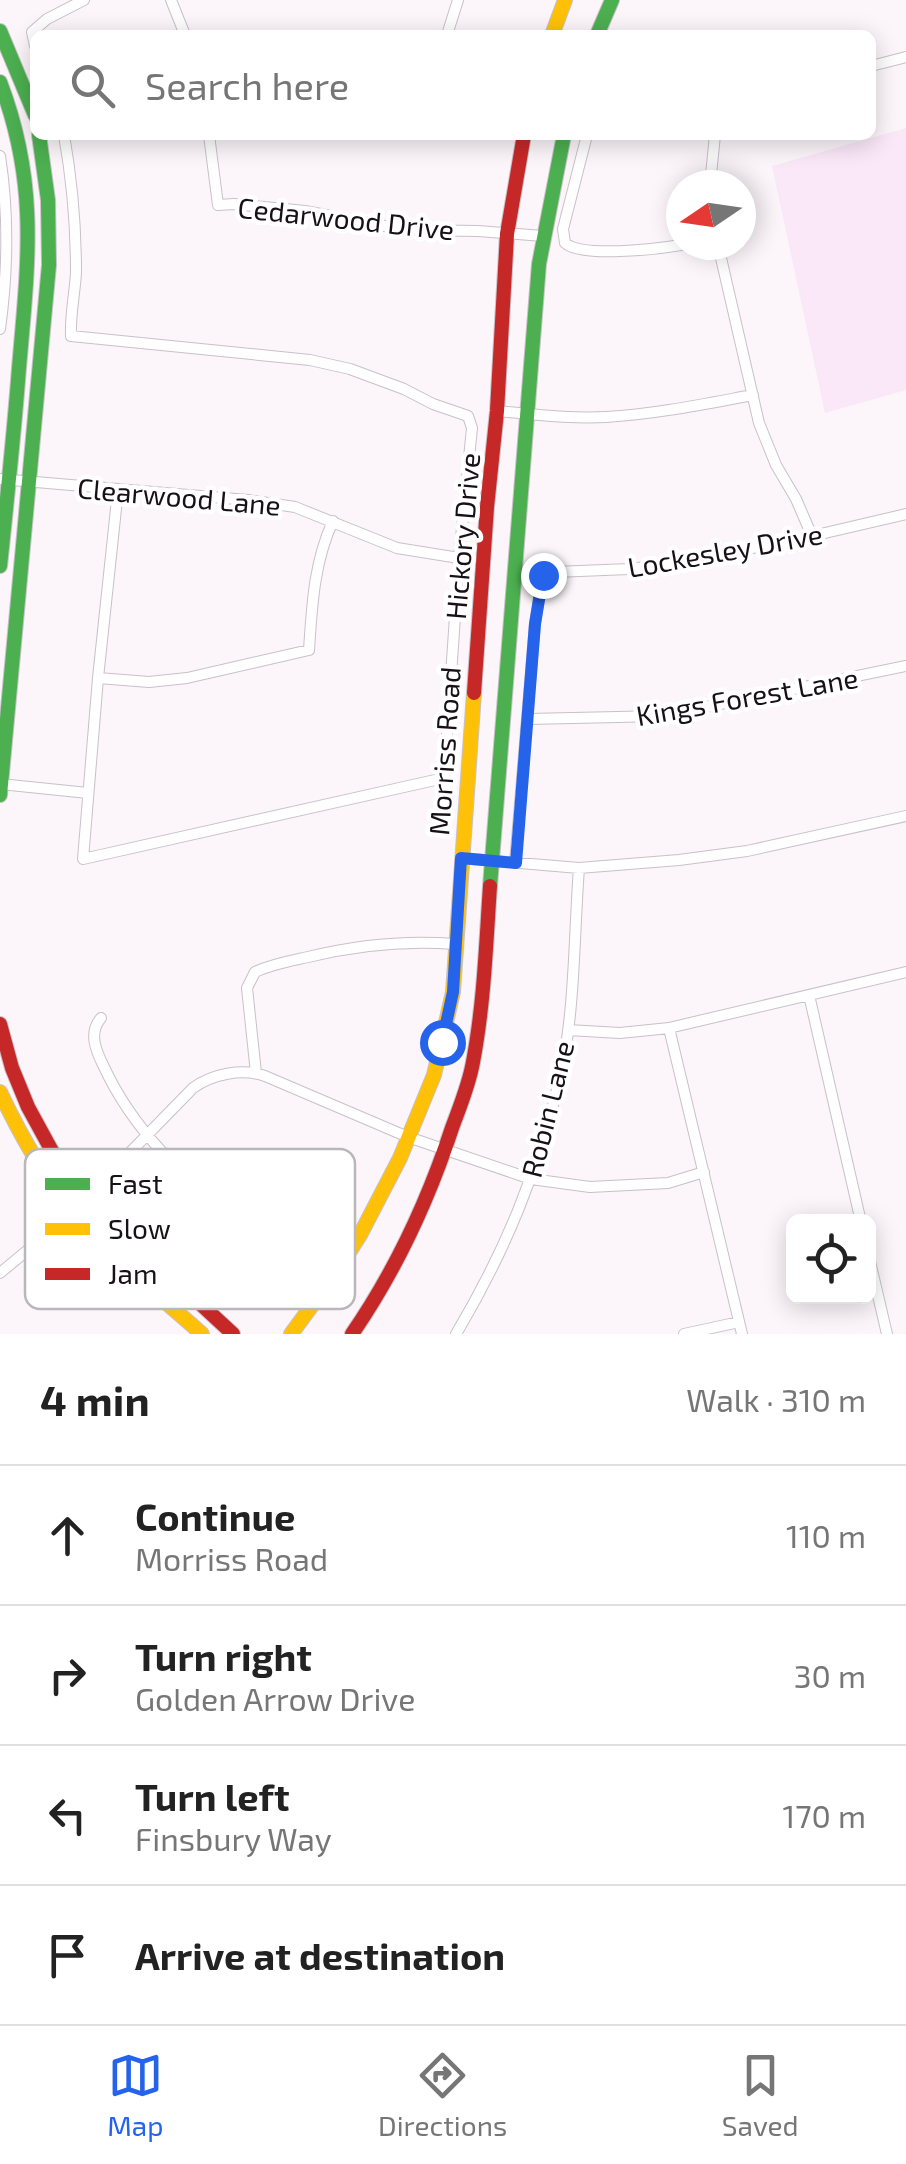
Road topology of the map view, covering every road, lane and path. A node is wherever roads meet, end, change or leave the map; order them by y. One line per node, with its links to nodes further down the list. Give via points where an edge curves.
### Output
1 (82, 0): 6 (street)
2 (172, 0): 7 (street)
3 (458, 0): 8 (street)
4 (565, 0): 9 (main road)
5 (612, 0): 10 (main road)
6 (34, 30)
7 (183, 30)
8 (449, 30)
9 (554, 30)
10 (599, 30)
11 (0, 31): 15 (main road)
12 (906, 57): 13 (street)
13 (876, 65)
14 (0, 82): 33 (main road, via 20,137 30,234)
15 (30, 104)
16 (40, 140): 34 (main road, via 51,222)
17 (65, 140): 39 (street, Hickory Drive, via 76,227 71,336 310,360 468,416)
18 (211, 140): 25 (street, Cedarwood Drive, via 218,205 306,211 406,230)
19 (523, 140): 25 (main road, Morriss Road)
20 (563, 140): 26 (main road, Morriss Road)
21 (585, 140): 27 (street, via 564,243 598,251)
22 (714, 140): 24 (street)
23 (0, 156): 29 (street, via 8,227)
24 (712, 170)
25 (507, 234): 26 (street, Cedarwood Drive); 31 (main road, Morriss Road)
26 (543, 236): 32 (main road, Morriss Road)
27 (666, 246)
28 (722, 260): 30 (street)
29 (0, 329)
30 (753, 395): 32 (street, via 634,415); 38 (street, via 768,446)
31 (497, 410): 32 (street); 48 (main road, Morriss Road)
32 (527, 413): 49 (main road, Morriss Road)
33 (5, 479): 34 (street, Clearwood Lane); 40 (main road)
34 (29, 482): 35 (street, Clearwood Lane); 44 (main road)
35 (118, 490): 37 (street, Clearwood Lane, via 248,500); 42 (street)
36 (906, 514): 38 (street, Lockesley Drive)
37 (333, 522): 39 (street, Clearwood Lane, via 397,548); 42 (street, via 318,562 308,650 187,678)
38 (812, 536): 43 (street, Lockesley Drive, via 679,563 543,575)
39 (459, 558): 45 (street, Hickory Drive, via 444,778 83,859)
40 (0, 566)
41 (906, 666): 43 (street, Kings Forest Lane, via 662,716)
42 (98, 678): 45 (street)
43 (528, 719): 50 (street)
44 (0, 784): 45 (street); 46 (main road)
45 (88, 792)
46 (0, 795)
47 (906, 816): 51 (street, via 748,851)
48 (461, 858): 49 (street); 52 (main road, Morriss Road)
49 (491, 861): 50 (street); 63 (main road, Morriss Road, via 470,1077)
50 (516, 863): 51 (street)
51 (578, 868): 58 (street, Robin Lane)
52 (455, 944): 59 (street, via 375,944 255,972 247,988); 62 (main road, Morriss Road, via 442,1042)
53 (906, 972): 54 (street)
54 (809, 995): 57 (street); 70 (street)
55 (101, 1018): 61 (street, via 93,1033 100,1059)
56 (0, 1024): 65 (main road, via 28,1107)
57 (670, 1028): 58 (street); 68 (street)
58 (568, 1030): 69 (street, Robin Lane)
59 (256, 1073): 61 (street, via 202,1082); 62 (street)
60 (0, 1092): 64 (main road)
61 (146, 1135): 66 (street); 67 (street)
62 (408, 1137): 63 (street); 71 (main road, Morriss Road)
63 (446, 1148): 69 (street); 82 (main road, Morriss Road, via 409,1239)
64 (30, 1149)
65 (51, 1149)
66 (132, 1149)
67 (160, 1149)
68 (704, 1172): 69 (street, via 668,1183 590,1187); 78 (street)
69 (531, 1180): 83 (street, Robin Lane, via 505,1245)
70 (859, 1214)
71 (355, 1242)
72 (25, 1251): 73 (street)
73 (0, 1272)
74 (876, 1287): 85 (street)
75 (175, 1309): 79 (main road)
76 (206, 1309): 80 (main road)
77 (310, 1309): 81 (main road, Morriss Road)
78 (740, 1328): 84 (street)
79 (202, 1334)
80 (233, 1334)
81 (292, 1334)
82 (352, 1334)
83 (456, 1334)
84 (684, 1334)
85 (887, 1334)

